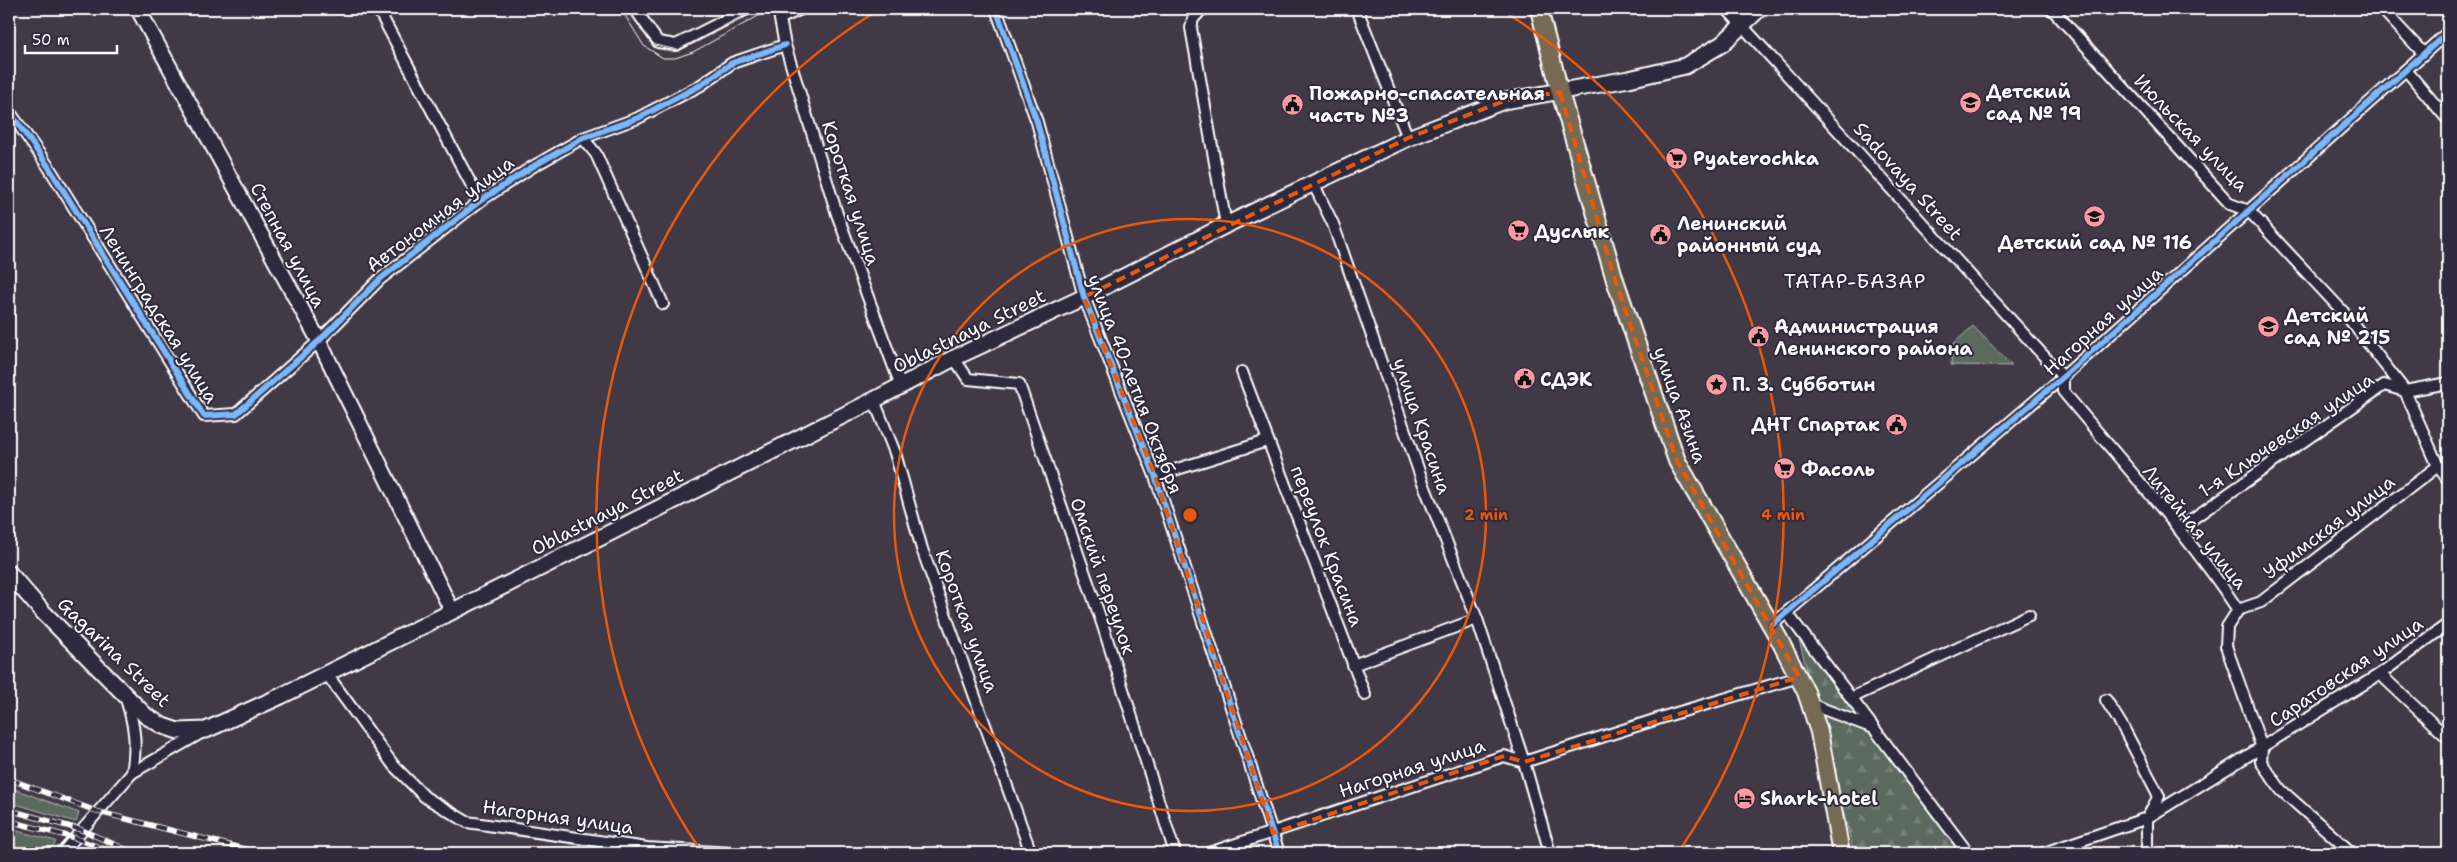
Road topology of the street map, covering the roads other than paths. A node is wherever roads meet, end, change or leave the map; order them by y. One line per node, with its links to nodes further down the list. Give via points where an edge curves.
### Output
1 (138, 9): 31 (street, Степная улица)
2 (378, 9): 26 (street)
3 (635, 9): 4 (street, via 658,42 676,45)
4 (746, 9)
5 (801, 9): 14 (street)
6 (996, 9): 29 (street, улица 40-летия Октября, via 1037,122)
7 (1202, 9): 28 (street, via 1190,28)
8 (1356, 9): 24 (street)
9 (1539, 9): 20 (main road, улица Азина)
10 (1727, 9): 15 (street, Sadovaya Street)
11 (1759, 9): 15 (main road, Oblastnaya Street)
12 (2052, 9): 27 (street, Июльская улица, via 2230,204)
13 (2382, 9): 18 (street)
14 (780, 14): 17 (street, Короткая улица)
15 (1741, 25): 20 (main road, Oblastnaya Street, via 1722,44 1685,66); 34 (street, Sadovaya Street)
16 (2448, 32): 18 (street, Нагорная улица)
17 (785, 45): 23 (street, Автономная улица, via 732,62 701,85 638,118); 36 (street, Короткая улица, via 837,214)
18 (2424, 54): 19 (street, Нагорная улица)
19 (2406, 70): 22 (street); 27 (street, Нагорная улица)
20 (1560, 92): 24 (main road, Oblastnaya Street, via 1504,101); 51 (main road, улица Азина, via 1615,280 1677,461)
21 (9, 111): 31 (street, Ленинградская улица, via 48,166 204,416 236,414)
22 (2448, 120)
23 (583, 138): 26 (street, Автономная улица); 30 (street, via 596,154)
24 (1408, 138): 25 (main road, Oblastnaya Street)
25 (1313, 183): 28 (main road, Oblastnaya Street); 49 (street, улица Красина, via 1332,224 1422,480)
26 (480, 201): 31 (street, Автономная улица, via 379,280)
27 (2249, 211): 34 (street, Нагорная улица); 37 (street, Июльская улица, via 2347,316)
28 (1226, 224): 29 (main road, Oblastnaya Street)
29 (1084, 298): 32 (main road, Oblastnaya Street); 41 (street, улица 40-летия Октября)
30 (663, 304)
31 (319, 341): 46 (street, Степная улица)
32 (954, 358): 36 (main road, Oblastnaya Street); 72 (street, Омский переулок, via 968,380 1019,384 1102,623)
33 (1242, 372): 39 (street, переулок Красина)
34 (2063, 377): 43 (street, Литейная улица, via 2062,391); 47 (street, Нагорная улица)
35 (2448, 383): 37 (street, 1-я Ключевская улица)
36 (901, 386): 38 (main road, Oblastnaya Street)
37 (2405, 391): 40 (street, Июльская улица); 43 (street, 1-я Ключевская улица, via 2384,385)
38 (874, 400): 46 (main road, Oblastnaya Street); 71 (street, Короткая улица, via 895,454 922,549)
39 (1267, 441): 41 (street); 52 (street, переулок Красина)
40 (2438, 466): 42 (street, Июльская улица); 45 (street, Уфимская улица, via 2261,602)
41 (1155, 476): 68 (street, улица 40-летия Октября)
42 (2448, 480)
43 (2178, 529): 45 (street, Литейная улица)
44 (9, 573): 57 (main road, Gagarina Street)
45 (2238, 610): 64 (street, Литейная улица, via 2227,627 2226,646)
46 (452, 611): 53 (main road, Oblastnaya Street)
47 (1787, 613): 51 (street, Нагорная улица); 58 (street)
48 (2029, 615): 58 (street)
49 (1477, 619): 52 (street); 65 (street, улица Красина)
50 (2448, 624): 54 (street, Саратовская улица)
51 (1772, 626): 55 (main road, улица Азина)
52 (1353, 665): 56 (street, переулок Красина)
53 (326, 673): 62 (main road, Oblastnaya Street); 70 (street, Нагорная улица, via 394,766 425,797 467,822 647,848)
54 (2380, 674): 63 (street); 64 (street, Саратовская улица)
55 (1799, 677): 60 (main road, улица Азина); 65 (street, Нагорная улица)
56 (1365, 695)
57 (125, 696): 62 (main road, Gagarina Street, via 146,716 163,726 178,731); 66 (street, via 134,724 136,749)
58 (1851, 698): 61 (street)
59 (2106, 700): 67 (street, via 2159,796)
60 (1810, 704): 61 (street); 76 (main road, улица Азина)
61 (1872, 727): 77 (street)
62 (206, 730): 66 (street)
63 (2448, 738)
64 (2262, 748): 67 (street, Саратовская улица); 80 (street, Литейная улица, via 2261,762 2281,790)
65 (1524, 762): 68 (street, Нагорная улица, via 1504,756); 75 (street, улица Красина)
66 (132, 773): 69 (street)
67 (2147, 818): 78 (street, Саратовская улица); 79 (street)
68 (1273, 833): 73 (street, Нагорная улица); 74 (street, улица 40-летия Октября)
69 (63, 851)
70 (732, 853)
71 (1031, 853)
72 (1175, 853)
73 (1209, 853)
74 (1279, 853)
75 (1550, 853)
76 (1841, 853)
77 (1968, 853)
78 (2044, 853)
79 (2147, 853)
80 (2352, 853)

